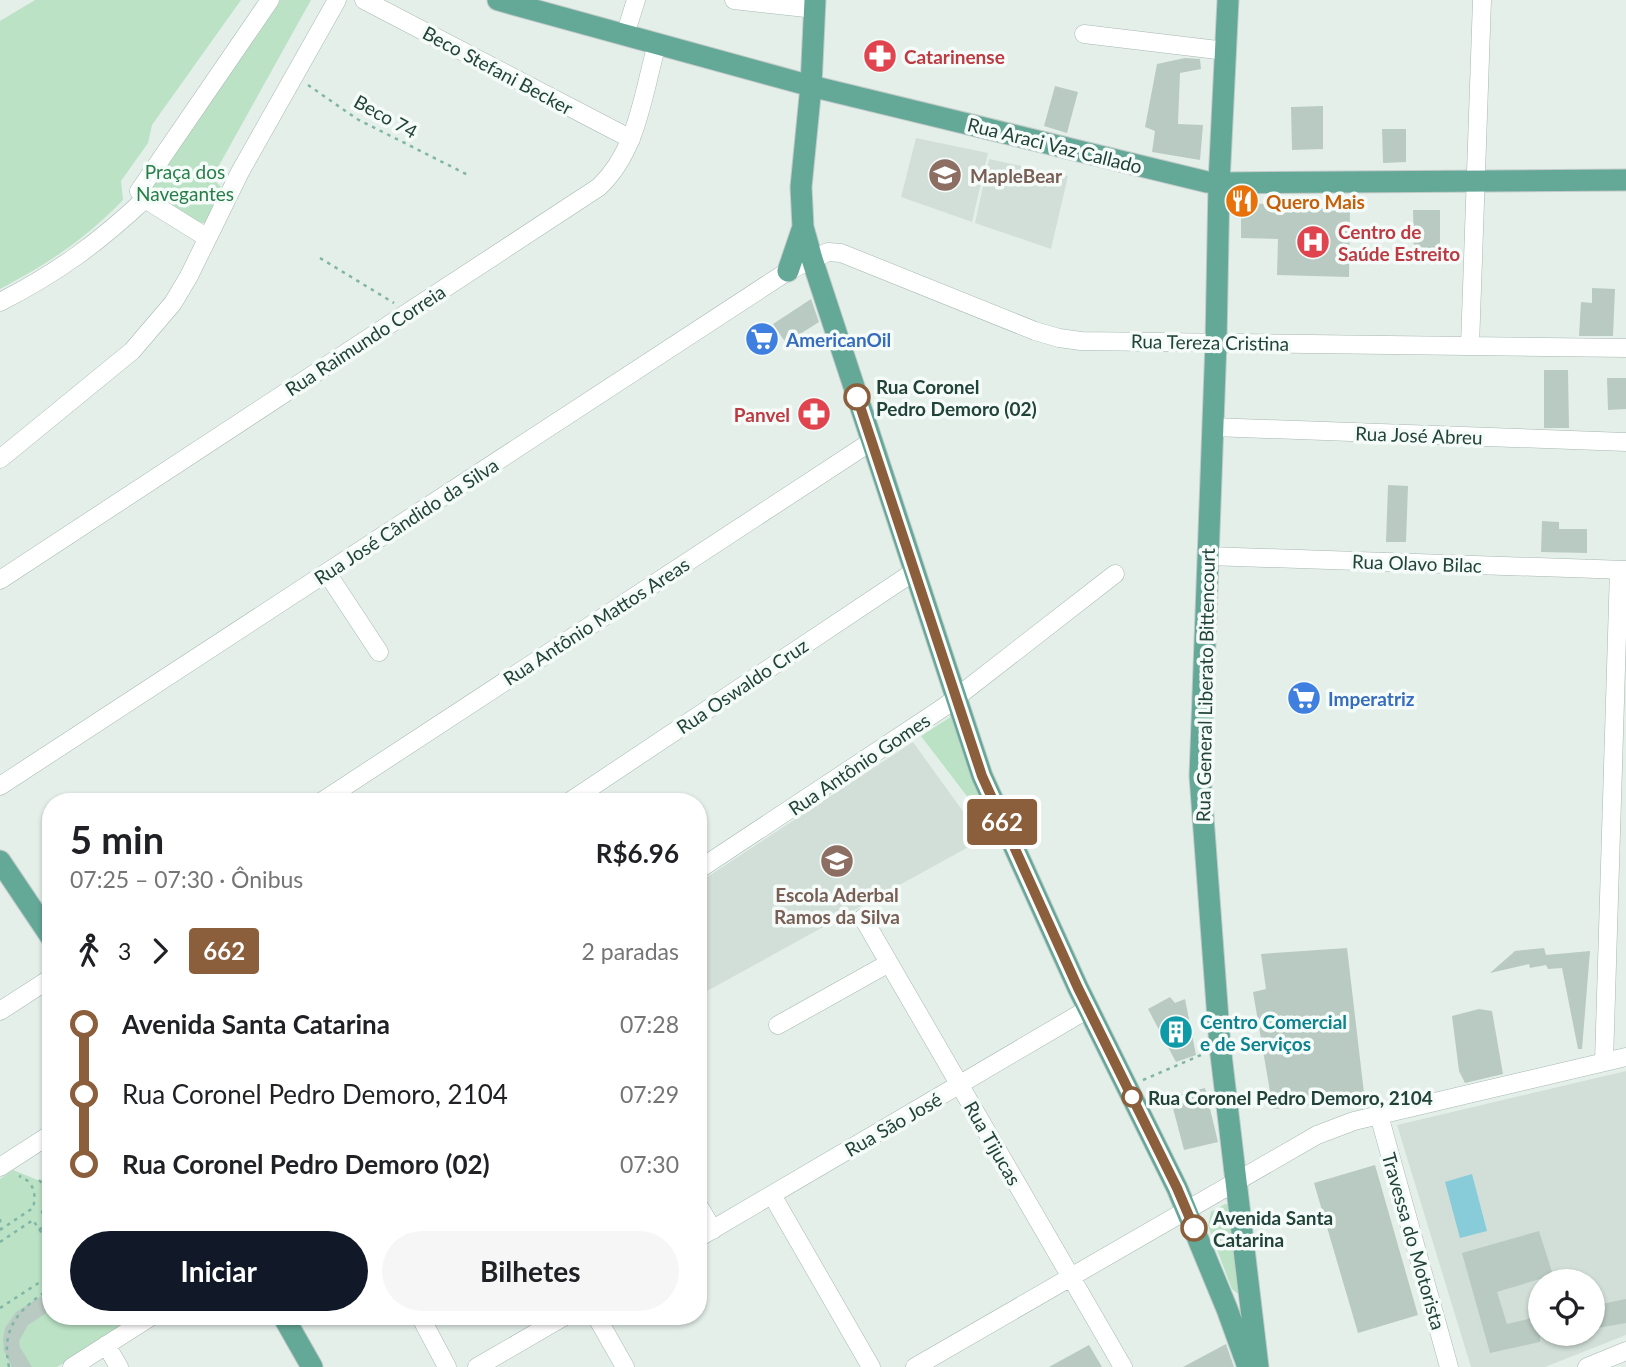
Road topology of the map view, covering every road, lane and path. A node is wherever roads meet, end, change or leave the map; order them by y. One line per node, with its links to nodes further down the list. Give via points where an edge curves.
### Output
1 (270, 0): 21 (street, via 143,183 139,191)
2 (337, 0): 14 (street)
3 (364, 0): 16 (street, Beco Stefani Becker)
4 (498, 0): 11 (main road, Rua Araci Vaz Callado)
5 (636, 0): 11 (street)
6 (733, 0): 9 (street)
7 (1228, 0): 13 (main road, Rua General Liberato Bittencourt)
8 (1482, 0): 18 (street)
9 (815, 4): 15 (main road)
10 (1084, 34): 13 (street)
11 (625, 35): 12 (main road, Rua Araci Vaz Callado)
12 (657, 44): 15 (main road, Rua Araci Vaz Callado); 16 (street, Rua Raimundo Correia)
13 (1226, 51): 20 (main road, Rua General Liberato Bittencourt)
14 (294, 75): 17 (path, Beco 74, via 357,119); 23 (street)
15 (811, 86): 20 (main road, Rua Araci Vaz Callado); 22 (main road, via 801,187)
16 (631, 139): 28 (street, Rua Raimundo Correia, via 617,168 599,187)
17 (468, 175)
18 (1476, 180): 19 (main road, Rua Araci Vaz Callado); 20 (main road, Rua Araci Vaz Callado); 30 (street)
19 (1626, 180)
20 (1219, 183): 29 (main road, Rua General Liberato Bittencourt)
21 (145, 199): 23 (street); 27 (street, via 73,261)
22 (803, 227): 25 (main road); 26 (main road)
23 (206, 237): 35 (street, via 173,303 139,343)
24 (320, 258): 28 (path)
25 (813, 259): 26 (street, Rua José Cândido da Silva); 29 (street, Rua Tereza Cristina, via 828,252 841,253 1059,338); 33 (main road)
26 (788, 271): 39 (street, Rua José Cândido da Silva)
27 (0, 302)
28 (409, 312): 41 (street, Rua Raimundo Correia)
29 (1216, 342): 30 (street, Rua Tereza Cristina); 32 (main road, Rua General Liberato Bittencourt)
30 (1470, 346): 31 (street, Rua Tereza Cristina)
31 (1626, 348)
32 (1213, 427): 34 (street, Rua José Abreu); 36 (main road, Rua General Liberato Bittencourt)
33 (872, 441): 38 (main road); 45 (street, Rua Antônio Mattos Areas)
34 (1626, 442)
35 (0, 459)
36 (1208, 556): 37 (street, Rua Olavo Bilac); 56 (main road, Rua General Liberato Bittencourt, via 1200,800)
37 (1623, 570): 58 (street)
38 (915, 571): 43 (main road); 46 (street, Rua Oswaldo Cruz)
39 (327, 573): 42 (street); 44 (street, Rua José Cândido da Silva)
40 (1115, 574): 43 (street, Rua Antônio Gomes)
41 (0, 580)
42 (379, 652)
43 (956, 698): 48 (street, Rua Antônio Gomes); 53 (main road, via 995,808)
44 (0, 786)
45 (335, 793)
46 (582, 793)
47 (0, 861): 50 (main road)
48 (707, 864)
49 (863, 918): 51 (street, Rua Tijucas)
50 (42, 924)
51 (889, 963): 55 (street); 59 (street, Rua Tijucas)
52 (42, 984): 54 (street)
53 (1088, 1009): 59 (street, Rua São José); 60 (main road)
54 (0, 1012)
55 (778, 1026)
56 (1220, 1046): 60 (path); 65 (main road, Rua General Liberato Bittencourt)
57 (1626, 1057): 58 (street)
58 (1604, 1062): 61 (street)
59 (960, 1085): 67 (street, Rua São José); 78 (street, Rua Tijucas)
60 (1127, 1087): 69 (main road)
61 (1379, 1115): 65 (street, via 1317,1135); 103 (street, Travessa do Motorista)
62 (42, 1142): 63 (street)
63 (7, 1171): 68 (path, via 22,1177 34,1190)
64 (39, 1180): 66 (path)
65 (1237, 1180): 69 (street); 102 (main road, Rua General Liberato Bittencourt)
66 (42, 1184)
67 (772, 1195): 75 (street, Rua São José); 98 (street)
68 (33, 1208): 70 (path); 73 (path)
69 (1186, 1209): 78 (street); 101 (main road)
70 (42, 1212)
71 (0, 1219): 73 (path)
72 (42, 1228): 74 (path)
73 (0, 1230)
74 (39, 1230): 76 (path); 77 (path, via 33,1220)
75 (707, 1233)
76 (42, 1234)
77 (0, 1242)
78 (1071, 1276): 99 (street); 100 (street, Rua Tijucas)
79 (42, 1281): 81 (path)
80 (42, 1294): 82 (path)
81 (0, 1308)
82 (9, 1320)
83 (138, 1325): 88 (street)
84 (288, 1325): 94 (main road)
85 (425, 1325): 95 (street)
86 (549, 1325): 96 (street)
87 (601, 1325): 97 (street)
88 (106, 1345): 92 (street); 93 (street)
89 (1626, 1351): 104 (street)
90 (2, 1353): 91 (path)
91 (9, 1367)
92 (72, 1367)
93 (119, 1367)
94 (312, 1367)
95 (447, 1367)
96 (477, 1367)
97 (625, 1367)
98 (871, 1367)
99 (915, 1367)
100 (1123, 1367)
101 (1248, 1367)
102 (1258, 1367)
103 (1449, 1367)
104 (1587, 1367)

